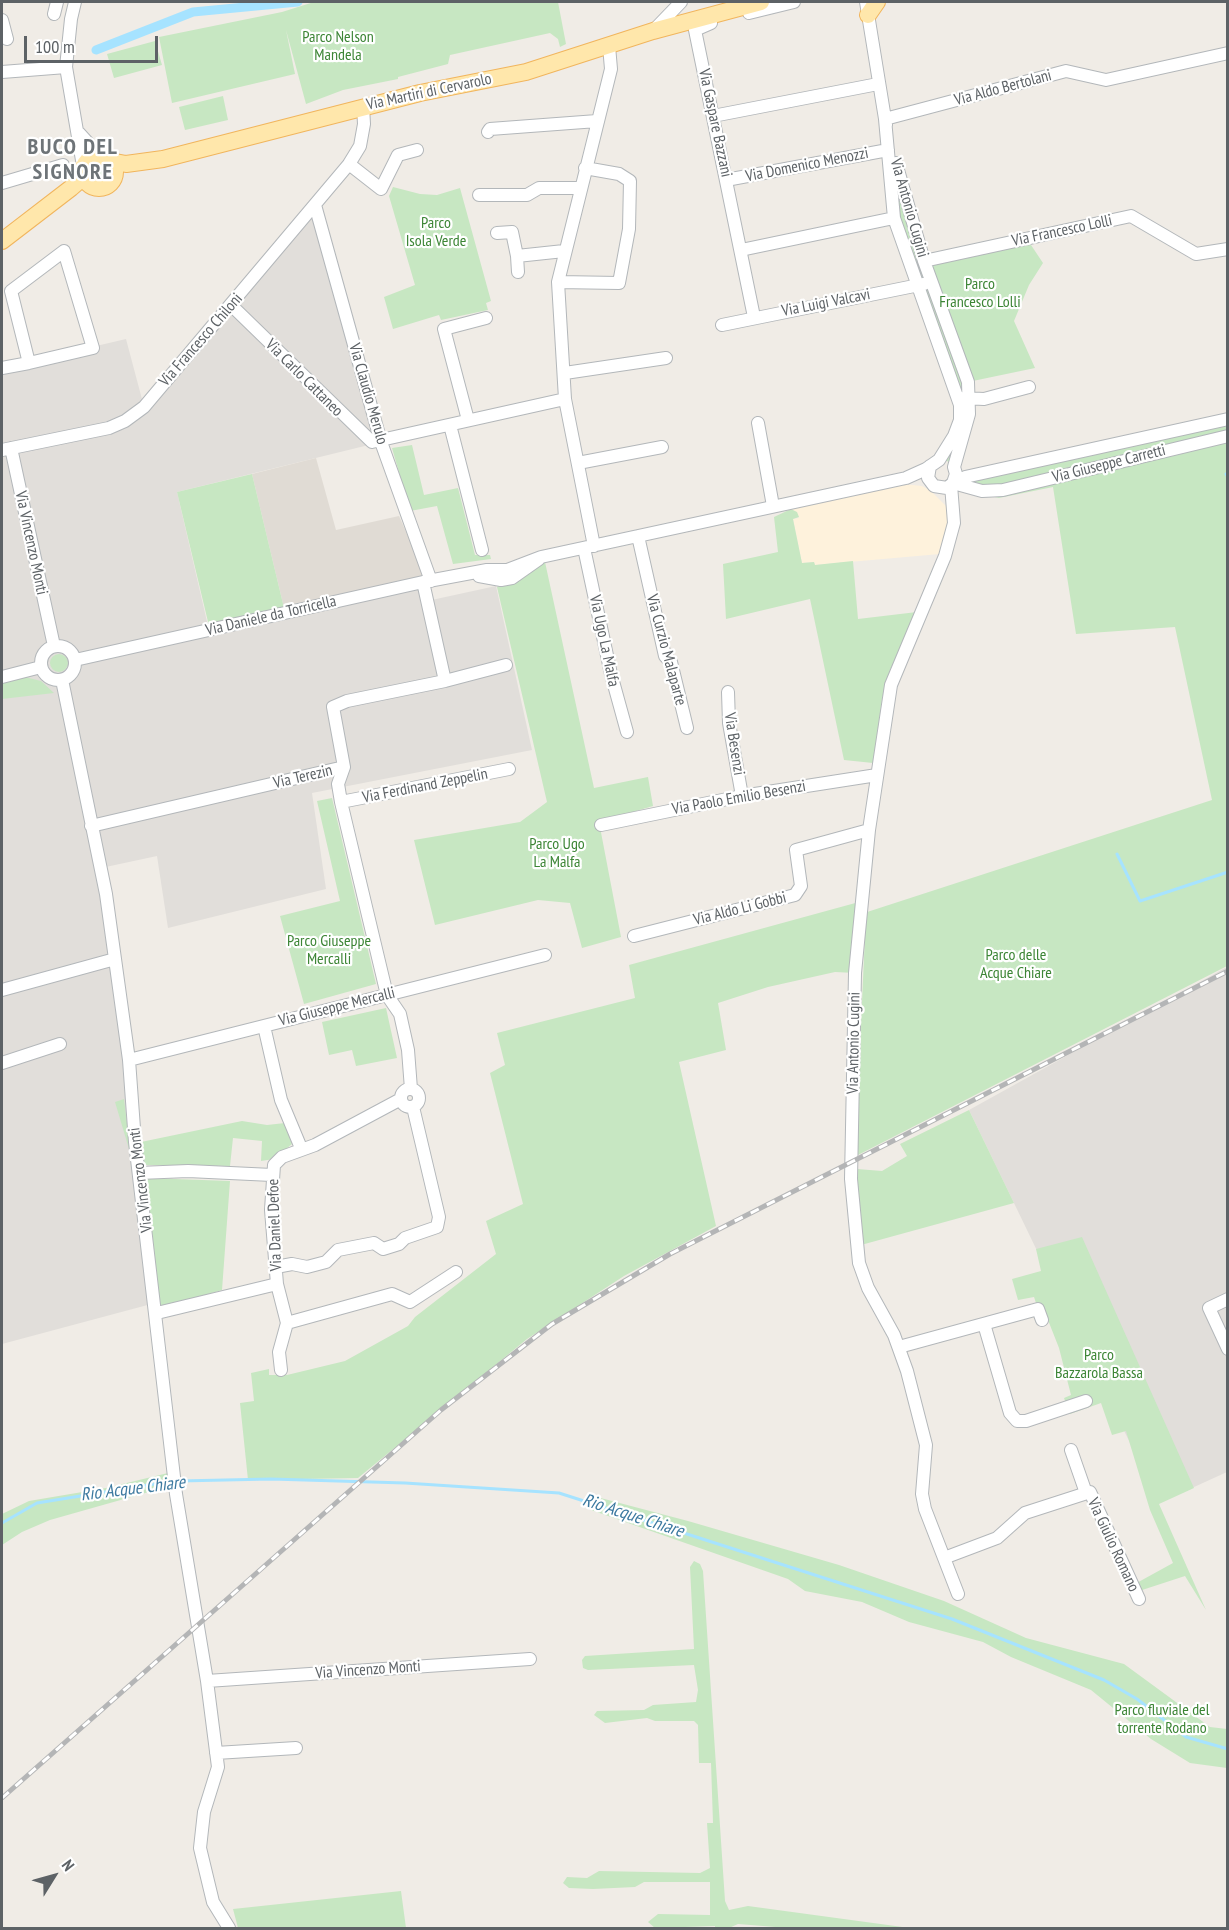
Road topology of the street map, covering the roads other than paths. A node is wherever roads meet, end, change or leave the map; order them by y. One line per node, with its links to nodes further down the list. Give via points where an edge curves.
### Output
1 (57, 2): 7 (street)
2 (75, 2): 13 (street)
3 (681, 2): 9 (street, Via Martiri di Cervarolo)
4 (761, 2): 9 (main road)
5 (794, 2): 17 (street, Via Gaspare Bazzani, via 695,30)
6 (870, 6): 15 (street, Via Antonio Cugini)
7 (54, 14)
8 (2, 20): 10 (street)
9 (653, 31): 11 (main road, Via Martiri di Cervarolo)
10 (7, 39)
11 (609, 46): 16 (main road, Via Martiri di Cervarolo, via 526,72); 19 (street, Via Ugo La Malfa, via 611,69)
12 (1227, 53): 18 (street, Via Aldo Bertolani, via 1106,80 1066,71)
13 (66, 67): 14 (street); 21 (street)
14 (2, 72)
15 (878, 84): 17 (street); 18 (street, Via Antonio Cugini)
16 (363, 106): 25 (main road, Via Martiri di Cervarolo); 26 (street, Via Francesco Chiloni, via 360,146)
17 (713, 116): 30 (street, Via Gaspare Bazzani)
18 (885, 119): 23 (street, Via Antonio Cugini); 44 (street, Via Antonio Cugini)
19 (597, 121): 20 (street); 28 (street, Via Ugo La Malfa)
20 (488, 132)
21 (79, 133): 24 (street); 29 (street)
22 (417, 150): 26 (street, via 398,155 381,189)
23 (888, 150): 30 (street, Via Domenico Menozzi); 37 (street, Via Antonio Cugini)
24 (105, 158): 25 (main road, Via Martiri di Cervarolo, via 126,164); 29 (main road, Via Martiri di Cervarolo, via 90,158); 32 (main road, via 115,173)
25 (163, 159): 32 (main road, Via Martiri di Cervarolo)
26 (349, 164): 36 (street, Via Francesco Chiloni)
27 (63, 165): 31 (street)
28 (585, 168): 33 (street, Via Ugo La Malfa); 46 (street, via 619,174 630,182 629,229 619,283)
29 (83, 169): 32 (main road, via 86,182); 35 (main road, Via Martiri di Cervarolo, via 79,181)
30 (726, 180): 42 (street, Via Gaspare Bazzani)
31 (2, 183)
32 (102, 186): 35 (main road, Via Martiri di Cervarolo)
33 (580, 188): 34 (street, via 539,188 527,195); 41 (street, Via Ugo La Malfa)
34 (479, 195)
35 (52, 204): 39 (main road, Via Martiri di Cervarolo)
36 (315, 204): 49 (street, Via Francesco Chiloni); 65 (street, Via Claudio Merulo)
37 (894, 218): 42 (street); 48 (street, Via Antonio Cugini)
38 (497, 233): 43 (street, via 512,232)
39 (2, 241)
40 (1227, 249): 44 (street, Via Francesco Lolli, via 1196,254 1131,216)
41 (564, 250): 43 (street); 46 (street, Via Ugo La Malfa)
42 (741, 250): 50 (street, Via Gaspare Bazzani)
43 (517, 256): 45 (street)
44 (924, 261): 47 (street, Via Antonio Cugini)
45 (518, 272)
46 (558, 282): 56 (street, Via Ugo La Malfa)
47 (931, 283): 48 (street, Via Luigi Valcavi); 58 (street, Via Antonio Cugini, via 968,382)
48 (918, 285): 50 (street, Via Luigi Valcavi); 58 (street, Via Antonio Cugini)
49 (231, 305): 65 (street, Via Carlo Cattaneo, via 367,440); 67 (street, Via Francesco Chiloni, via 144,406 125,421 109,428)
50 (754, 317): 52 (street, Via Luigi Valcavi)
51 (486, 318): 60 (street, via 444,329)
52 (722, 325)
53 (666, 358): 56 (street)
54 (29, 363): 54 (street, via 11,291 64,251 93,348); 55 (street)
55 (2, 368)
56 (565, 373): 59 (street, Via Ugo La Malfa)
57 (1029, 387): 58 (street, via 984,399)
58 (964, 398): 69 (street, Via Antonio Cugini, via 954,436); 70 (street, Via Antonio Cugini, via 969,414)
59 (565, 399): 60 (street); 68 (street, Via Ugo La Malfa)
60 (468, 420): 63 (street)
61 (1227, 420): 70 (street)
62 (758, 423): 73 (street)
63 (450, 425): 65 (street); 77 (street)
64 (1227, 436): 70 (street, Via Giuseppe Carretti, via 1003,490 990,491)
65 (381, 442): 78 (street, Via Claudio Merulo)
66 (662, 447): 68 (street)
67 (6, 449): 79 (street, Via Vincenzo Monti)
68 (578, 463): 76 (street, Via Ugo La Malfa)
69 (935, 463): 70 (street, via 948,461); 71 (street, Via Daniele da Torricella); 72 (street, via 928,473)
70 (956, 476): 72 (street); 74 (street, Via Antonio Cugini)
71 (906, 478): 72 (street, Via Daniele da Torricella); 73 (street, Via Daniele da Torricella)
72 (934, 484): 74 (street)
73 (773, 506): 75 (street, Via Daniele da Torricella)
74 (952, 509): 91 (street, Via Antonio Cugini, via 954,523 945,556 891,686)
75 (638, 536): 76 (street, Via Daniele da Torricella); 87 (street, Via Curzio Malaparte, via 665,656 671,662)
76 (589, 547): 78 (street, Via Daniele da Torricella, via 541,557 512,578 466,575); 88 (street, Via Ugo La Malfa, via 611,674)
77 (482, 550)
78 (427, 582): 80 (street, Via Daniele da Torricella); 85 (street)
79 (54, 646): 80 (street, via 65,647); 82 (street, via 45,652)
80 (75, 660): 84 (street, via 74,670)
81 (506, 665): 85 (street, Via Terezin)
82 (41, 667): 83 (street); 84 (street, via 47,676)
83 (2, 677)
84 (62, 680): 95 (street, Via Vincenzo Monti)
85 (445, 681): 89 (street, Via Terezin, via 333,707)
86 (728, 692): 92 (street, Via Besenzi, via 729,723)
87 (687, 729)
88 (627, 732)
89 (344, 768): 93 (street, Via Ferdinand Zeppelin, via 338,784); 95 (street, Via Terezin)
90 (510, 769): 93 (street, Via Ferdinand Zeppelin)
91 (877, 775): 92 (street, Via Paolo Emilio Besenzi); 96 (street, Via Antonio Cugini)
92 (742, 796): 94 (street, Via Paolo Emilio Besenzi)
93 (340, 802): 101 (street, Via Ferdinand Zeppelin)
94 (601, 825)
95 (91, 826): 99 (street, Via Vincenzo Monti)
96 (869, 830): 97 (street, Via Aldo Li Gobbi, via 796,850 801,886 793,896); 120 (street, Via Antonio Cugini, via 855,973 852,1209 862,1276)
97 (634, 936)
98 (545, 955): 101 (street, Via Giuseppe Mercalli)
99 (115, 959): 100 (street); 104 (street, Via Vincenzo Monti)
100 (2, 990)
101 (387, 994): 102 (street, Via Giuseppe Mercalli); 106 (street, via 401,1021)
102 (264, 1026): 104 (street, Via Giuseppe Mercalli); 109 (street, via 281,1100)
103 (60, 1044): 105 (street)
104 (129, 1060): 110 (street, Via Vincenzo Monti)
105 (2, 1063)
106 (411, 1089): 107 (street, Via Daniel Defoe, via 404,1091); 108 (street, via 419,1098)
107 (401, 1099): 108 (street, via 407,1107); 109 (street, Via Daniel Defoe)
108 (413, 1107): 112 (street, via 439,1217 437,1227 383,1249 374,1244 338,1250 326,1262 308,1267)
109 (301, 1149): 111 (street, Via Daniel Defoe, via 282,1156)
110 (140, 1173): 111 (street); 116 (street, Via Vincenzo Monti)
111 (272, 1175): 112 (street, Via Daniel Defoe)
112 (276, 1267): 114 (street, Via Daniel Defoe)
113 (456, 1272): 118 (street, via 410,1302 392,1294)
114 (277, 1284): 116 (street); 118 (street, Via Daniel Defoe)
115 (1227, 1299): 121 (street, via 1209,1308)
116 (157, 1313): 130 (street, Via Vincenzo Monti, via 176,1494)
117 (1042, 1320): 119 (street, via 1038,1310)
118 (287, 1323): 122 (street, via 279,1352)
119 (984, 1324): 120 (street); 123 (street, via 1010,1413 1017,1421)
120 (899, 1347): 126 (street, Via Antonio Cugini, via 926,1445 922,1494 925,1509)
121 (1227, 1349)
122 (281, 1370)
123 (1086, 1401)
124 (1071, 1450): 125 (street, Via Giulio Romano)
125 (1086, 1493): 126 (street, Via Giulio Romano, via 1025,1513 997,1538); 128 (street, Via Giulio Romano, via 1090,1492)
126 (944, 1558): 127 (street, Via Antonio Cugini)
127 (958, 1594)
128 (1139, 1599)
129 (530, 1659): 130 (street, Via Vincenzo Monti)
130 (207, 1681): 132 (street, Via Vincenzo Monti)
131 (296, 1748): 132 (street)
132 (216, 1753): 133 (street, Via Vincenzo Monti, via 218,1767 204,1812 200,1848 213,1902)
133 (229, 1929)

